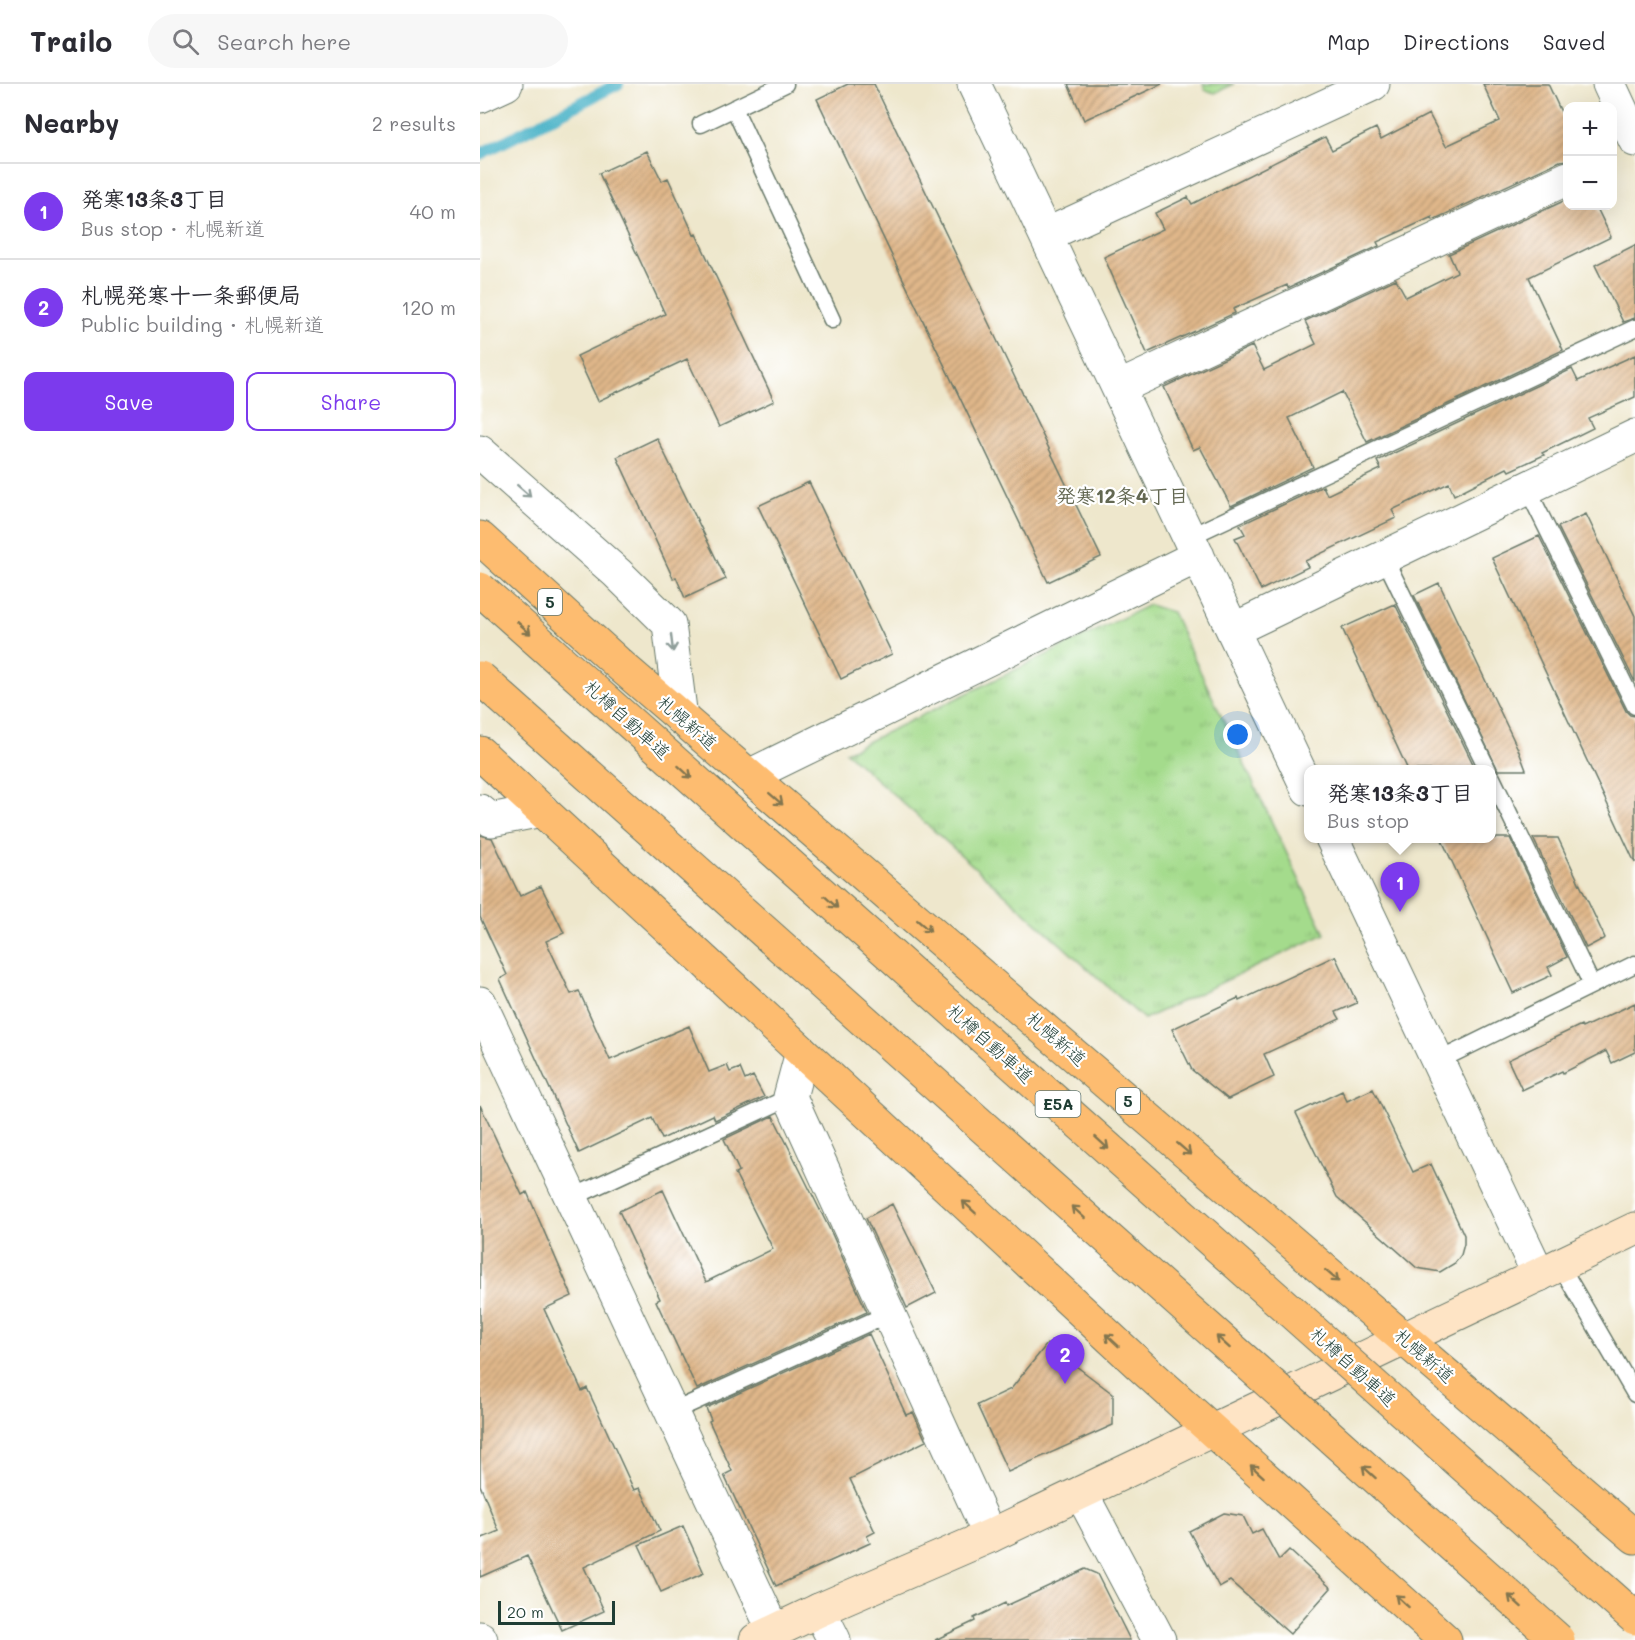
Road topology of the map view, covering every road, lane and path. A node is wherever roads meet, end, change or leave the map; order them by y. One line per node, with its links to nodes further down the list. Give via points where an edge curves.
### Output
1 (506, 84): 6 (street)
2 (785, 84): 7 (lane)
3 (974, 84): 13 (street)
4 (1372, 84): 13 (street)
5 (1609, 84): 9 (street)
6 (480, 96)
7 (734, 108): 8 (lane); 14 (lane)
8 (701, 124)
9 (1635, 140)
10 (1635, 146): 11 (street)
11 (1617, 154)
12 (1563, 180): 16 (street)
13 (1046, 236): 16 (street)
14 (832, 320)
15 (1635, 328): 21 (lane)
16 (1118, 388): 21 (street)
17 (1635, 436): 19 (street)
18 (480, 452): 27 (street, one-way to 27, via 669,624)
19 (1527, 488): 22 (street); 26 (lane)
20 (480, 538): 27 (highway, 札幌新道 / 5)
21 (1193, 546): 24 (street); 30 (street)
22 (1384, 557): 24 (street); 29 (lane)
23 (480, 589): 54 (highway, 札樽自動車道 / E5A, one-way to 54, bridge)
24 (1233, 630): 31 (street)
25 (480, 678): 59 (highway, one-way to 25, bridge)
26 (1635, 706)
27 (681, 718): 30 (highway, 札幌新道 / 5)
28 (484, 757): 33 (highway)
29 (1486, 765)
30 (749, 776): 46 (highway, 札幌新道 / 5, one-way to 46)
31 (1304, 781)
32 (1496, 787): 37 (lane)
33 (542, 810): 34 (street, via 491,820); 39 (highway)
34 (480, 811)
35 (1334, 843): 40 (street)
36 (1635, 964): 37 (lane)
37 (1592, 985): 40 (lane)
38 (480, 1003): 42 (street)
39 (802, 1052): 41 (street); 49 (highway, one-way to 39)
40 (1437, 1061): 44 (street)
41 (790, 1097): 42 (lane); 45 (street)
42 (571, 1198): 48 (street)
43 (1635, 1229): 44 (street)
44 (1549, 1270): 46 (street); 47 (lane)
45 (890, 1313): 48 (lane); 51 (street)
46 (1405, 1339): 49 (street); 52 (highway, 札幌新道 / 5)
47 (1635, 1394)
48 (672, 1412): 55 (street)
49 (1212, 1431): 50 (street); 58 (highway, one-way to 49)
50 (1081, 1493): 51 (street); 57 (street)
51 (990, 1536): 53 (street)
52 (1635, 1537)
53 (819, 1610): 55 (street); 56 (street)
54 (1635, 1618)
55 (765, 1636)
56 (834, 1640)
57 (1159, 1640)
58 (1445, 1640)
59 (1558, 1640)

